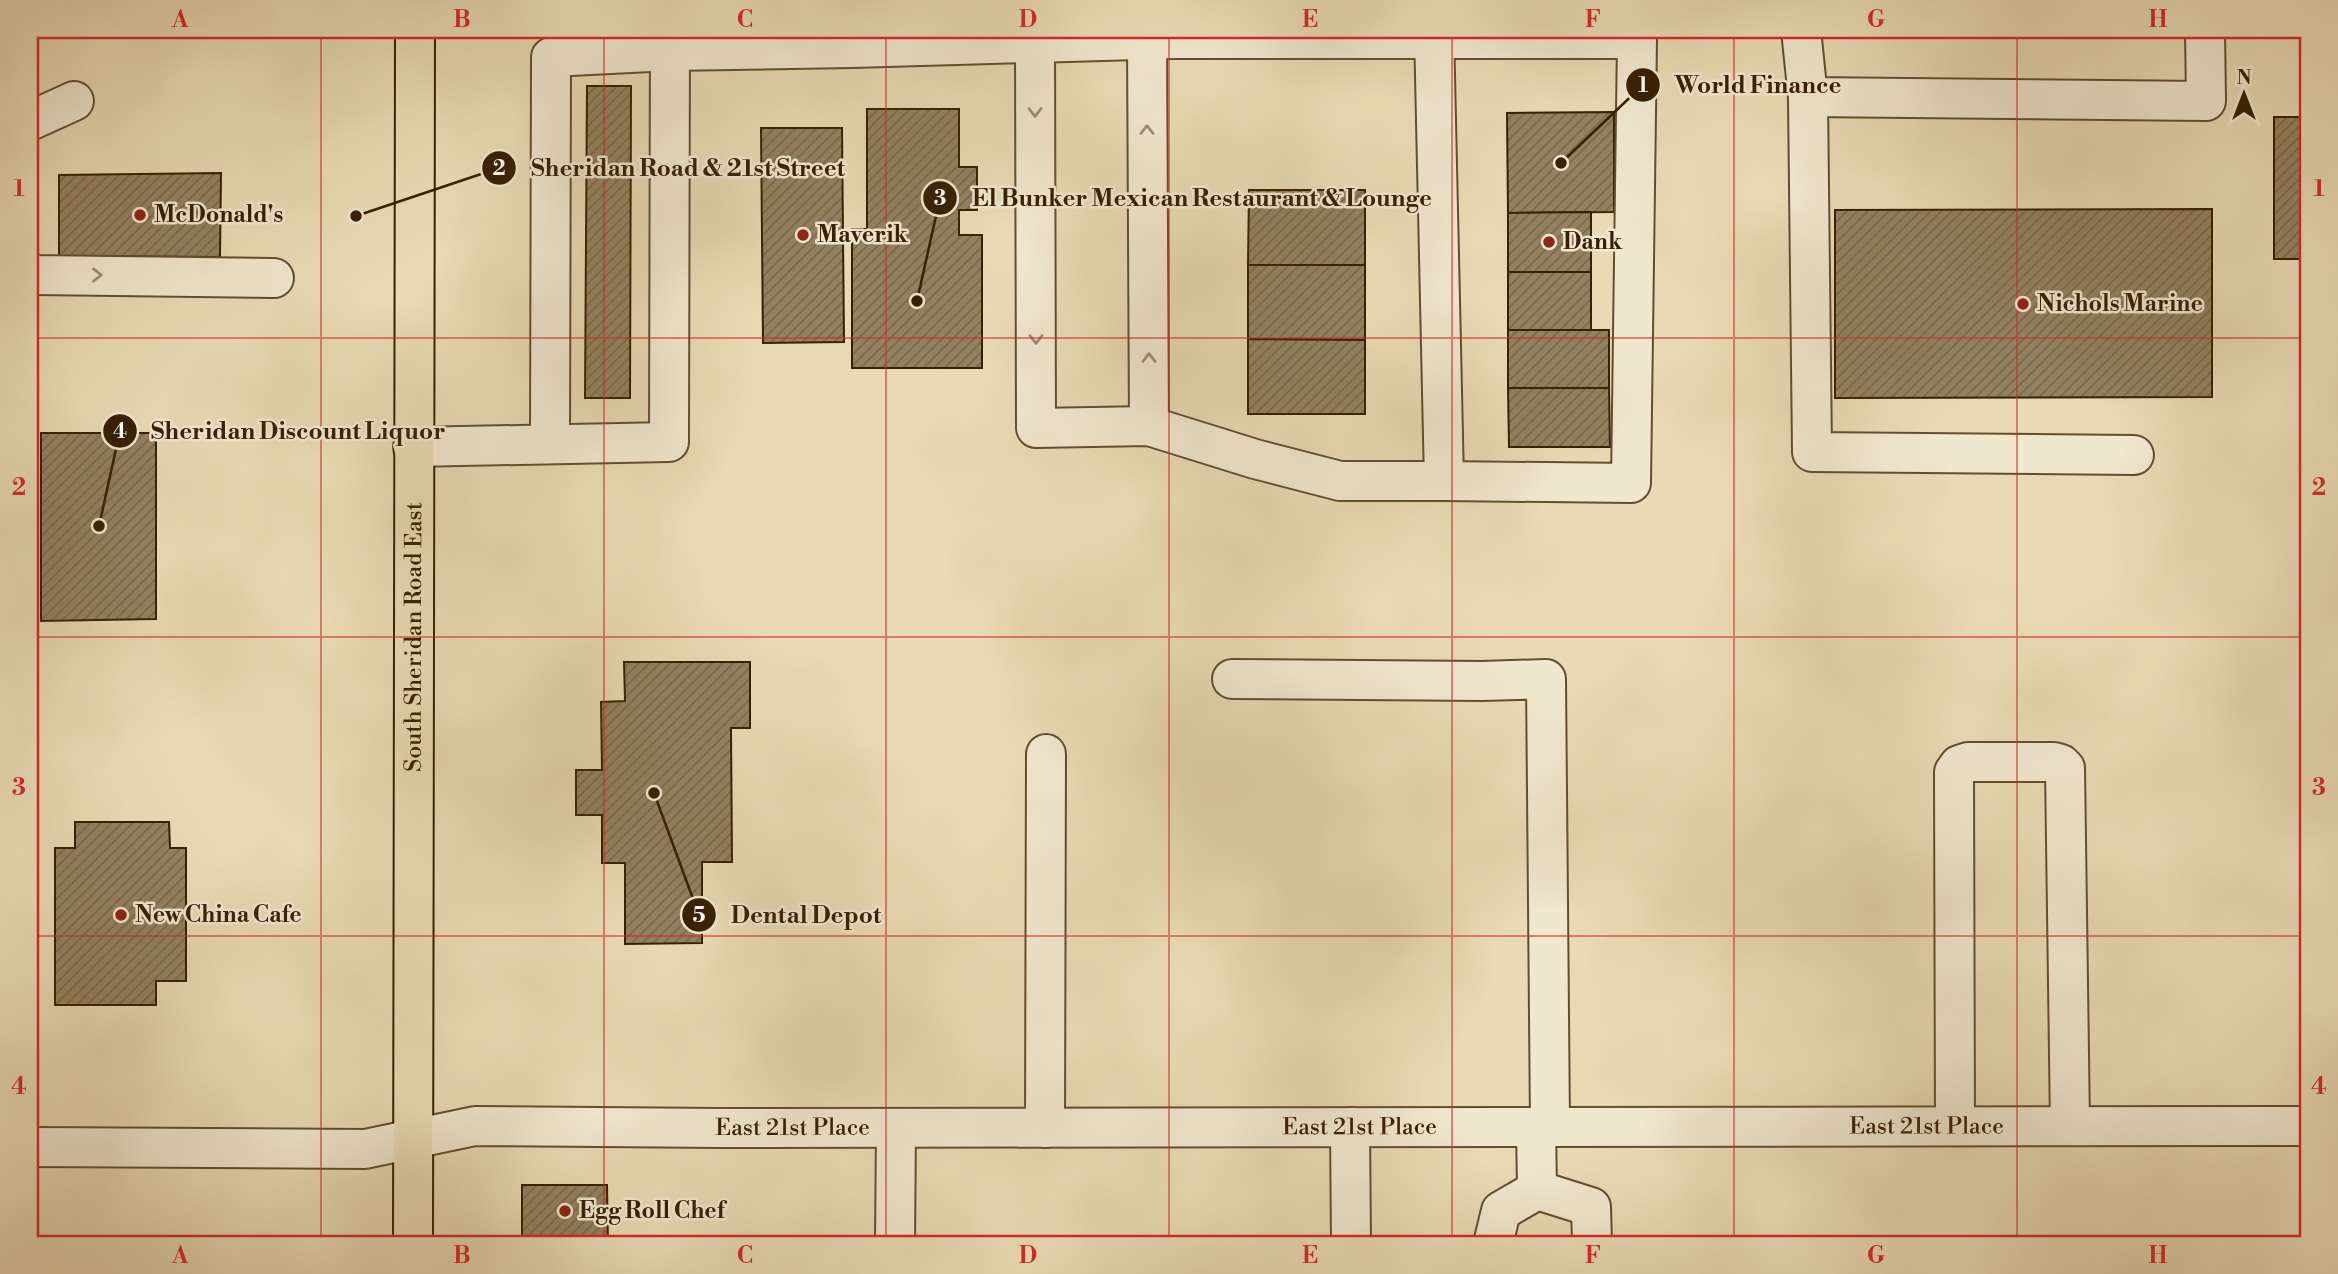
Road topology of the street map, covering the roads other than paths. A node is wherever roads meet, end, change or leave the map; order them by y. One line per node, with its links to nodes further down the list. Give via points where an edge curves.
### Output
1 (415, 30): 16 (main road, South Sheridan Road East)
2 (1801, 30): 9 (street)
3 (2205, 30): 9 (street, via 2206,101)
4 (1434, 34): 5 (street); 6 (street); 18 (street)
5 (1637, 34): 18 (street, via 1631,483)
6 (1164, 36): 8 (street); 14 (street, one-way to 6)
7 (670, 40): 8 (street); 15 (street, via 551,57); 15 (street, via 670,442)
8 (1035, 43): 14 (street, one-way to 14, via 1036,428)
9 (1808, 97): 17 (street, via 1812,452)
10 (74, 101): 11 (street)
11 (30, 121)
12 (30, 272): 13 (street, one-way to 13)
13 (274, 278)
14 (1149, 426): 18 (street, via 1340,481)
15 (550, 444): 16 (street)
16 (413, 447): 28 (main road, South Sheridan Road East)
17 (2134, 455)
18 (1444, 481)
19 (1231, 679): 25 (street, via 1546,679)
20 (1046, 754): 27 (street)
21 (1955, 1126): 22 (street, East 21st Place); 22 (street, via 1954,772 1968,761 2054,761 2065,768); 25 (street, East 21st Place)
22 (2070, 1126): 23 (street, East 21st Place)
23 (2308, 1126)
24 (1350, 1127): 25 (street, East 21st Place); 27 (street, East 21st Place); 33 (street)
25 (1543, 1127): 30 (street)
26 (896, 1128): 27 (street, East 21st Place); 28 (street, East 21st Place, via 475,1126); 32 (street)
27 (1045, 1128)
28 (413, 1139): 29 (street, East 21st Place, via 365,1149); 31 (main road, South Sheridan Road East)
29 (30, 1147)
30 (1537, 1190): 34 (street, via 1502,1211); 35 (street, via 1591,1207)
31 (413, 1244)
32 (895, 1244)
33 (1351, 1244)
34 (1493, 1244)
35 (1592, 1244)

